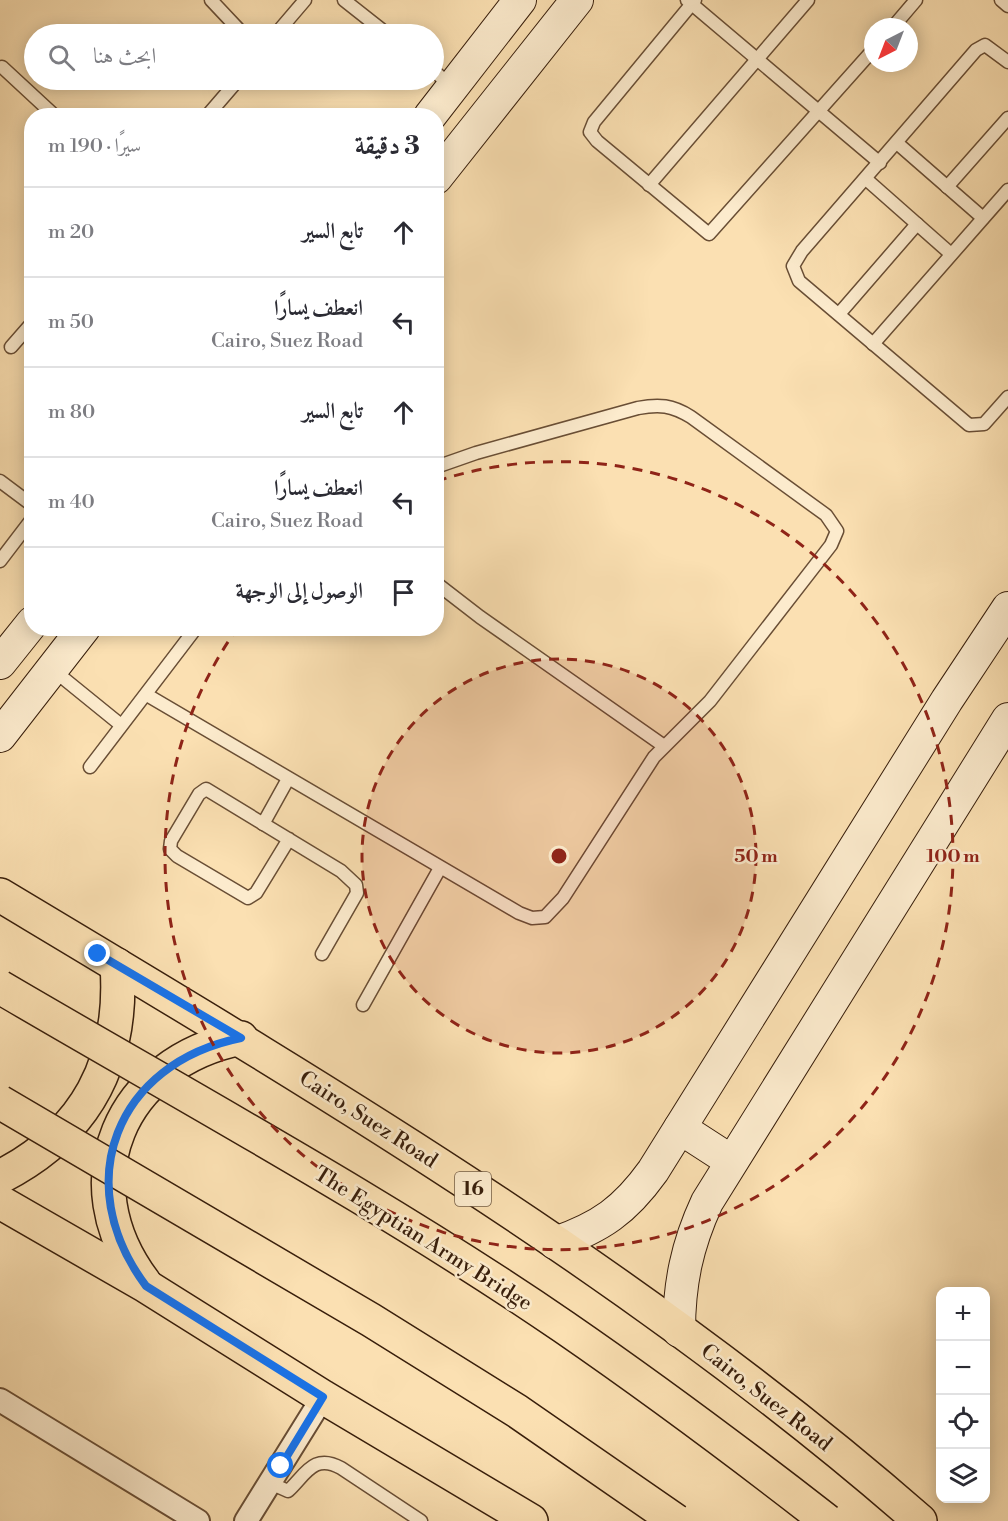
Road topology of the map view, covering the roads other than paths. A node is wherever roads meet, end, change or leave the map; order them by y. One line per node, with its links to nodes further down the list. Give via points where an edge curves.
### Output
1 (211, 0): 12 (lane)
2 (305, 0): 13 (lane)
3 (344, 0): 14 (lane)
4 (520, 0): 19 (street)
5 (577, 0): 31 (street)
6 (808, 0): 15 (lane)
7 (916, 0): 11 (lane)
8 (1001, 0): 10 (lane)
9 (691, 1): 15 (lane); 33 (lane, via 591,127 592,136)
10 (1008, 6)
11 (901, 18)
12 (234, 24)
13 (285, 24)
14 (374, 24)
15 (757, 59): 27 (lane); 33 (lane)
16 (864, 60): 27 (lane)
17 (1008, 62): 29 (lane, via 989,46 980,47)
18 (2, 67): 20 (lane)
19 (444, 78)
20 (24, 87)
21 (27, 90): 24 (lane)
22 (229, 90): 25 (lane)
23 (439, 90): 26 (street)
24 (46, 108)
25 (214, 108)
26 (433, 108)
27 (819, 112): 30 (lane); 33 (lane, via 712,233 703,231)
28 (1008, 117): 34 (lane)
29 (897, 143): 30 (lane); 34 (lane)
30 (880, 163): 32 (lane)
31 (444, 168)
32 (866, 179): 37 (lane); 39 (lane, via 793,266 799,281)
33 (649, 185)
34 (947, 187): 36 (lane)
35 (1008, 190): 36 (lane)
36 (983, 218): 38 (lane)
37 (917, 224): 38 (lane); 39 (lane)
38 (951, 254): 41 (lane)
39 (839, 314): 41 (lane)
40 (24, 332): 42 (lane)
41 (873, 344): 43 (lane, via 969,425 984,424)
42 (11, 347)
43 (1008, 397)
44 (444, 464): 59 (lane, via 656,404 691,417 826,514 837,531 831,545 729,677)
45 (0, 481): 46 (lane)
46 (24, 499)
47 (24, 530): 48 (lane)
48 (0, 561)
49 (444, 589): 59 (lane)
50 (1008, 608): 72 (street)
51 (78, 636): 54 (street)
52 (190, 636): 55 (lane)
53 (14, 641): 54 (street)
54 (52, 669): 57 (lane); 58 (street)
55 (147, 694): 57 (lane); 61 (lane)
56 (1008, 719): 73 (street)
57 (121, 725): 60 (lane)
58 (0, 736)
59 (664, 746): 64 (lane, via 630,791 559,903 545,917 519,913)
60 (90, 767)
61 (288, 779): 62 (lane); 64 (lane)
62 (263, 824): 63 (lane); 63 (lane, via 204,789 171,841 170,849 248,898 256,893)
63 (289, 839): 66 (lane, via 356,885 353,902)
64 (440, 868): 69 (lane)
65 (0, 895): 67 (main road, Cairo, Suez Road / 16)
66 (322, 954)
67 (117, 965): 70 (main road, Cairo, Suez Road / 16); 74 (main road, via 120,994 111,1051 87,1103 49,1146)
68 (0, 987): 87 (main road, The Egyptian Army Bridge, bridge, via 409,1227 543,1314 712,1432)
69 (363, 1005)
70 (241, 1038): 76 (main road, Cairo, Suez Road / 16); 77 (main road, via 215,1044 166,1068 130,1108 118,1133 110,1168 111,1213 118,1239)
71 (0, 1102): 86 (main road, bridge, via 371,1320 508,1405)
72 (680, 1128): 73 (street); 76 (street, via 635,1196 612,1217 585,1233)
73 (731, 1161): 78 (street, via 693,1232 679,1298)
74 (0, 1177)
75 (0, 1202): 77 (main road)
76 (555, 1243): 78 (main road, Cairo, Suez Road / 16)
77 (146, 1286): 79 (main road)
78 (679, 1331): 88 (main road, Cairo, Suez Road / 16, via 780,1406)
79 (323, 1397): 81 (street); 85 (main road)
80 (0, 1400): 82 (street)
81 (270, 1483): 83 (street); 84 (lane, via 288,1491 315,1464 327,1462)
82 (198, 1521)
83 (246, 1521)
84 (421, 1521)
85 (531, 1521)
86 (676, 1521)
87 (827, 1521)
88 (920, 1521)

